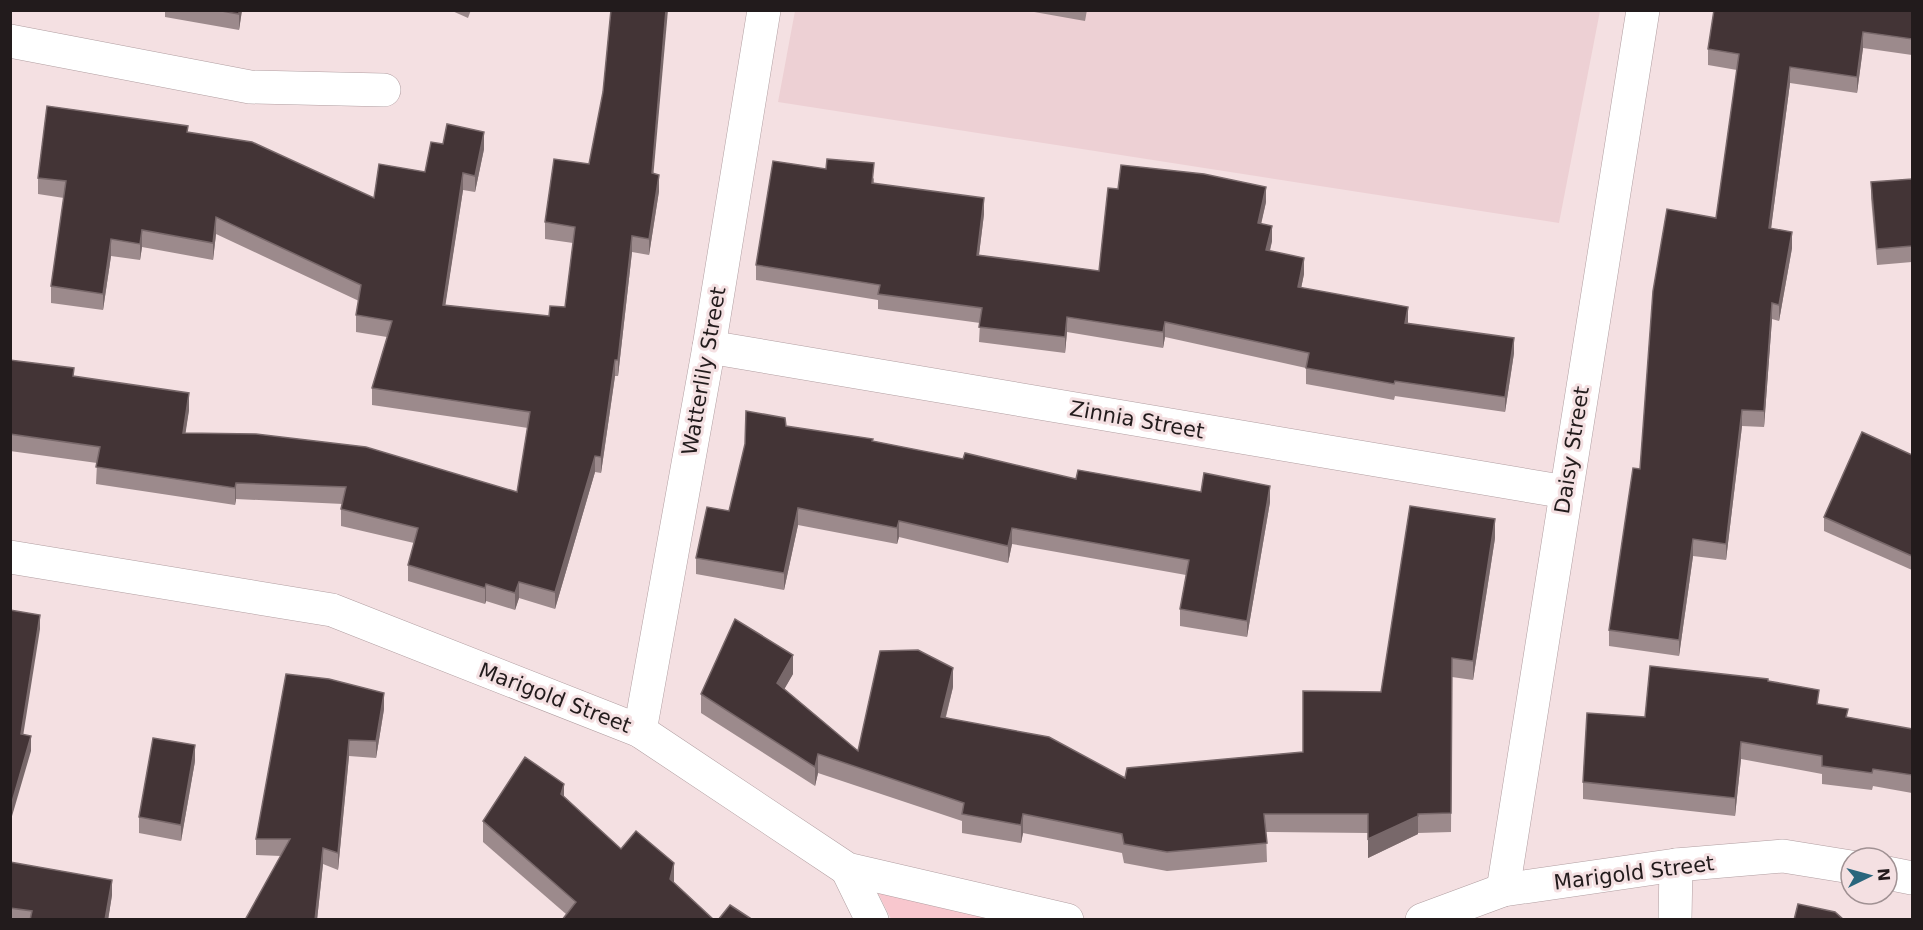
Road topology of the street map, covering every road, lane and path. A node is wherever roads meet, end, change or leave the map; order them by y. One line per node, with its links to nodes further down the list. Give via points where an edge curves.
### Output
1 (764, 10): 5 (street, Watterlily Street)
2 (1643, 10): 6 (street, Daisy Street)
3 (10, 42): 4 (street, via 250,87)
4 (384, 90)
5 (709, 347): 6 (street, Zinnia Street); 8 (street, Watterlily Street)
6 (1566, 492): 12 (street, Daisy Street)
7 (10, 557): 8 (street, Marigold Street, via 332,610)
8 (640, 731): 11 (street, Marigold Street)
9 (1676, 865): 10 (street, Marigold Street, via 1783,856); 12 (street, Marigold Street); 16 (street)
10 (1839, 865)
11 (847, 869): 13 (street); 14 (street, Marigold Street)
12 (1503, 890): 15 (street, Marigold Street)
13 (872, 920)
14 (1067, 920)
15 (1422, 920)
16 (1675, 920)

